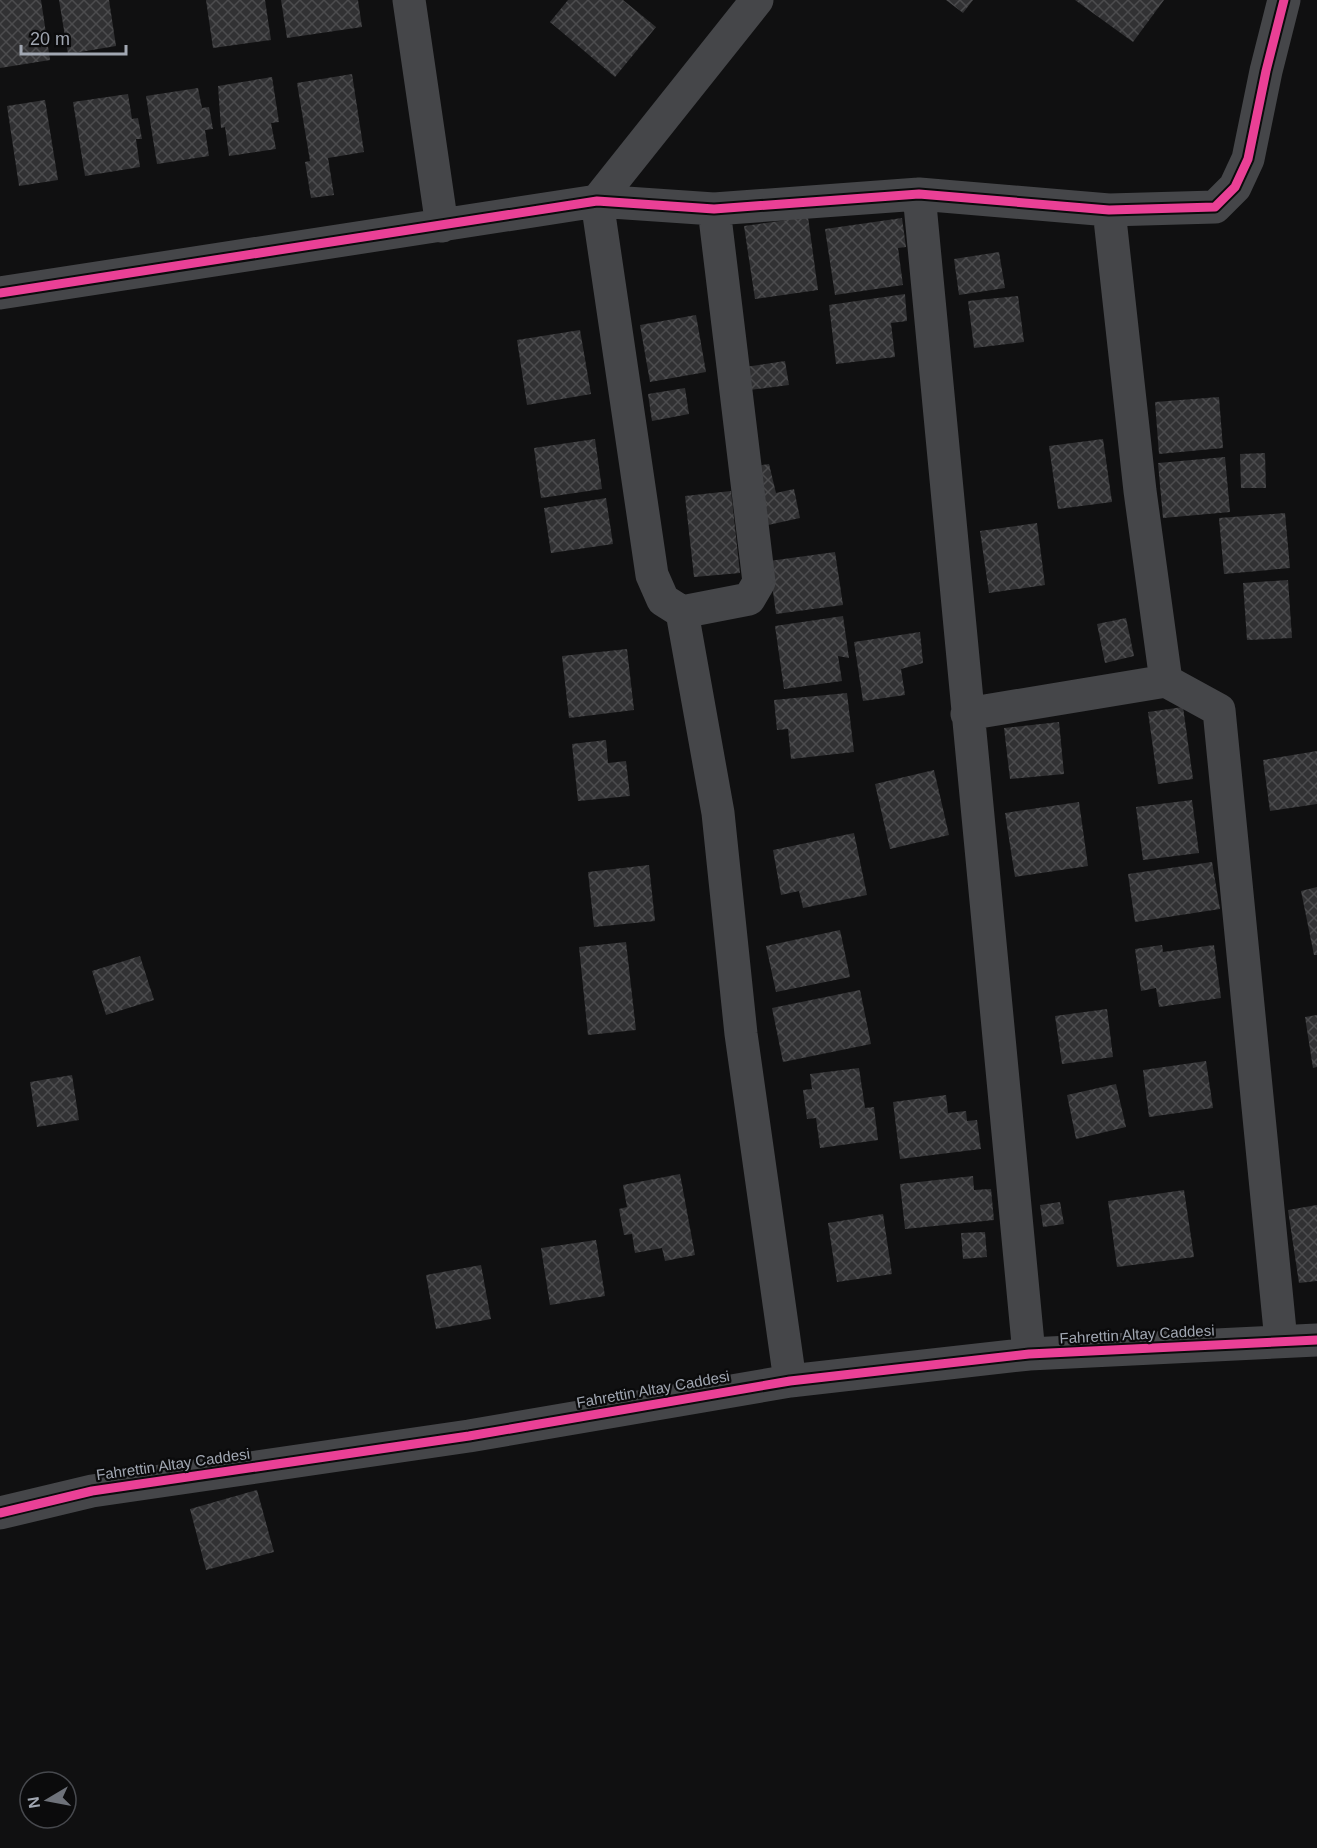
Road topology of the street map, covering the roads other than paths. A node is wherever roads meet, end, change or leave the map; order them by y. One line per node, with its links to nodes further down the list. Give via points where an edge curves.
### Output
1 (409, 0): 8 (street)
2 (757, 0): 5 (street)
3 (1284, 0): 7 (street, via 1248,159 1235,187 1215,207)
4 (920, 194): 6 (street); 7 (street); 12 (street)
5 (597, 201): 6 (street); 8 (street); 10 (street, via 651,575 663,600)
6 (714, 209): 10 (street, via 759,582 748,599)
7 (1109, 210): 11 (street)
8 (442, 226): 9 (street)
9 (0, 293)
10 (682, 612): 16 (street, via 718,813 741,1034)
11 (1166, 681): 12 (street); 14 (street, via 1219,710)
12 (967, 714): 15 (street)
13 (1317, 1340): 14 (street, Fahrettin Altay Caddesi)
14 (1281, 1341): 15 (street, Fahrettin Altay Caddesi)
15 (1029, 1354): 16 (street, Fahrettin Altay Caddesi)
16 (790, 1381): 17 (street, Fahrettin Altay Caddesi, via 469,1436 92,1491)
17 (0, 1513)

